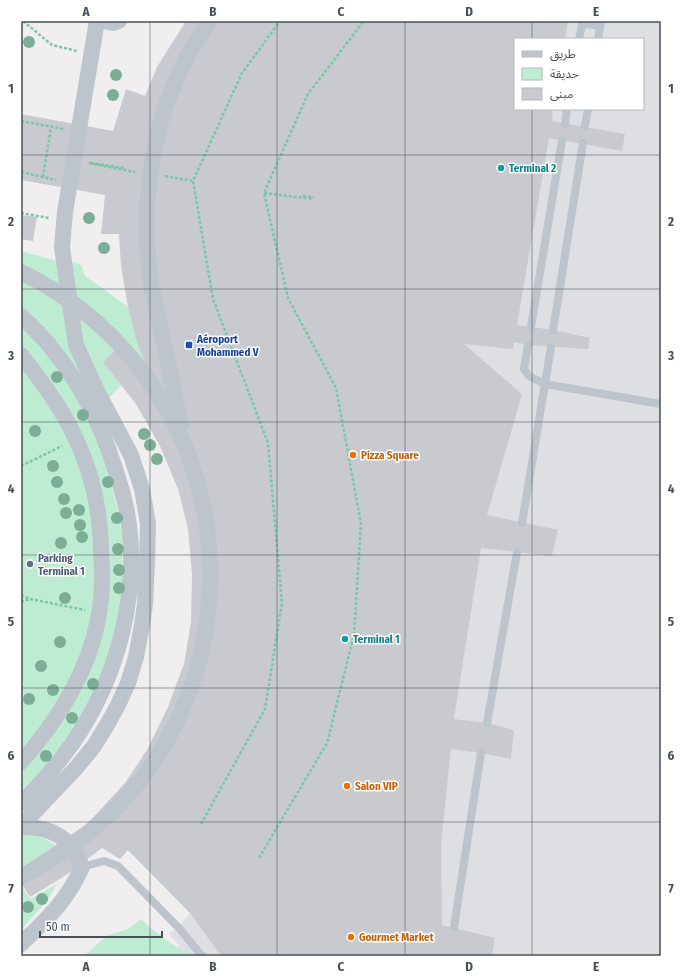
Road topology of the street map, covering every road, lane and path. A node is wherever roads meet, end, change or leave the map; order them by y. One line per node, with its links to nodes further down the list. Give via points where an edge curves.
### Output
1 (24, 21): 12 (path, via 52,46 77,51)
2 (97, 21): 12 (street)
3 (102, 21): 4 (street)
4 (119, 21)
5 (210, 21): 40 (street, via 188,57 162,116 148,179 146,212 150,278)
6 (280, 21): 54 (path, via 242,73 193,181 213,299 268,444 282,603 265,709)
7 (364, 21): 25 (path, via 308,94)
8 (582, 22): 9 (lane); 10 (lane)
9 (601, 23): 11 (lane)
10 (579, 38)
11 (598, 38)
12 (93, 48): 28 (street)
13 (567, 110): 15 (lane)
14 (588, 110): 16 (lane)
15 (565, 124)
16 (586, 126)
17 (51, 127): 24 (path)
18 (562, 141): 31 (lane)
19 (583, 143): 32 (lane)
20 (88, 163): 21 (path); 23 (path); 23 (path, via 122,167)
21 (95, 166)
22 (121, 171): 23 (path)
23 (131, 171)
24 (43, 177)
25 (264, 192): 26 (path); 56 (path, via 288,298 336,388 361,524 354,635 327,743)
26 (313, 199)
27 (21, 213): 28 (path)
28 (63, 221): 37 (street, via 63,259 76,345)
29 (21, 272): 40 (street, via 51,289 94,321 119,345 164,404)
30 (21, 316): 37 (street)
31 (531, 327)
32 (553, 330)
33 (528, 345): 36 (lane, via 524,369 529,376)
34 (551, 347): 36 (lane)
35 (21, 355): 39 (street, via 47,389 67,420)
36 (545, 384): 38 (lane); 42 (lane)
37 (91, 394): 43 (street, via 120,480); 44 (street, via 132,455 146,506)
38 (661, 404)
39 (76, 440): 41 (path); 49 (street, via 89,472 99,515 102,567)
40 (185, 448): 58 (street, via 204,504 211,572 206,635 188,696 160,753 142,779 114,810 73,846)
41 (21, 466)
42 (522, 523)
43 (131, 541): 44 (street); 53 (street, via 126,620 110,672 93,709 72,744 48,775)
44 (148, 542): 55 (street, via 142,625 128,683 94,746)
45 (517, 552): 50 (lane)
46 (21, 595): 47 (path)
47 (30, 599): 48 (path); 49 (path)
48 (21, 602)
49 (99, 613): 52 (street, via 90,648 75,683 53,722)
50 (487, 723)
51 (481, 753): 59 (lane)
52 (21, 762)
53 (21, 803)
54 (201, 824)
55 (21, 827): 57 (street, via 43,828 63,838 72,846)
56 (259, 858)
57 (82, 867): 60 (street, via 69,893); 61 (lane, via 104,861 118,866 178,927)
58 (21, 877)
59 (454, 928)
60 (21, 944)
61 (202, 956)

